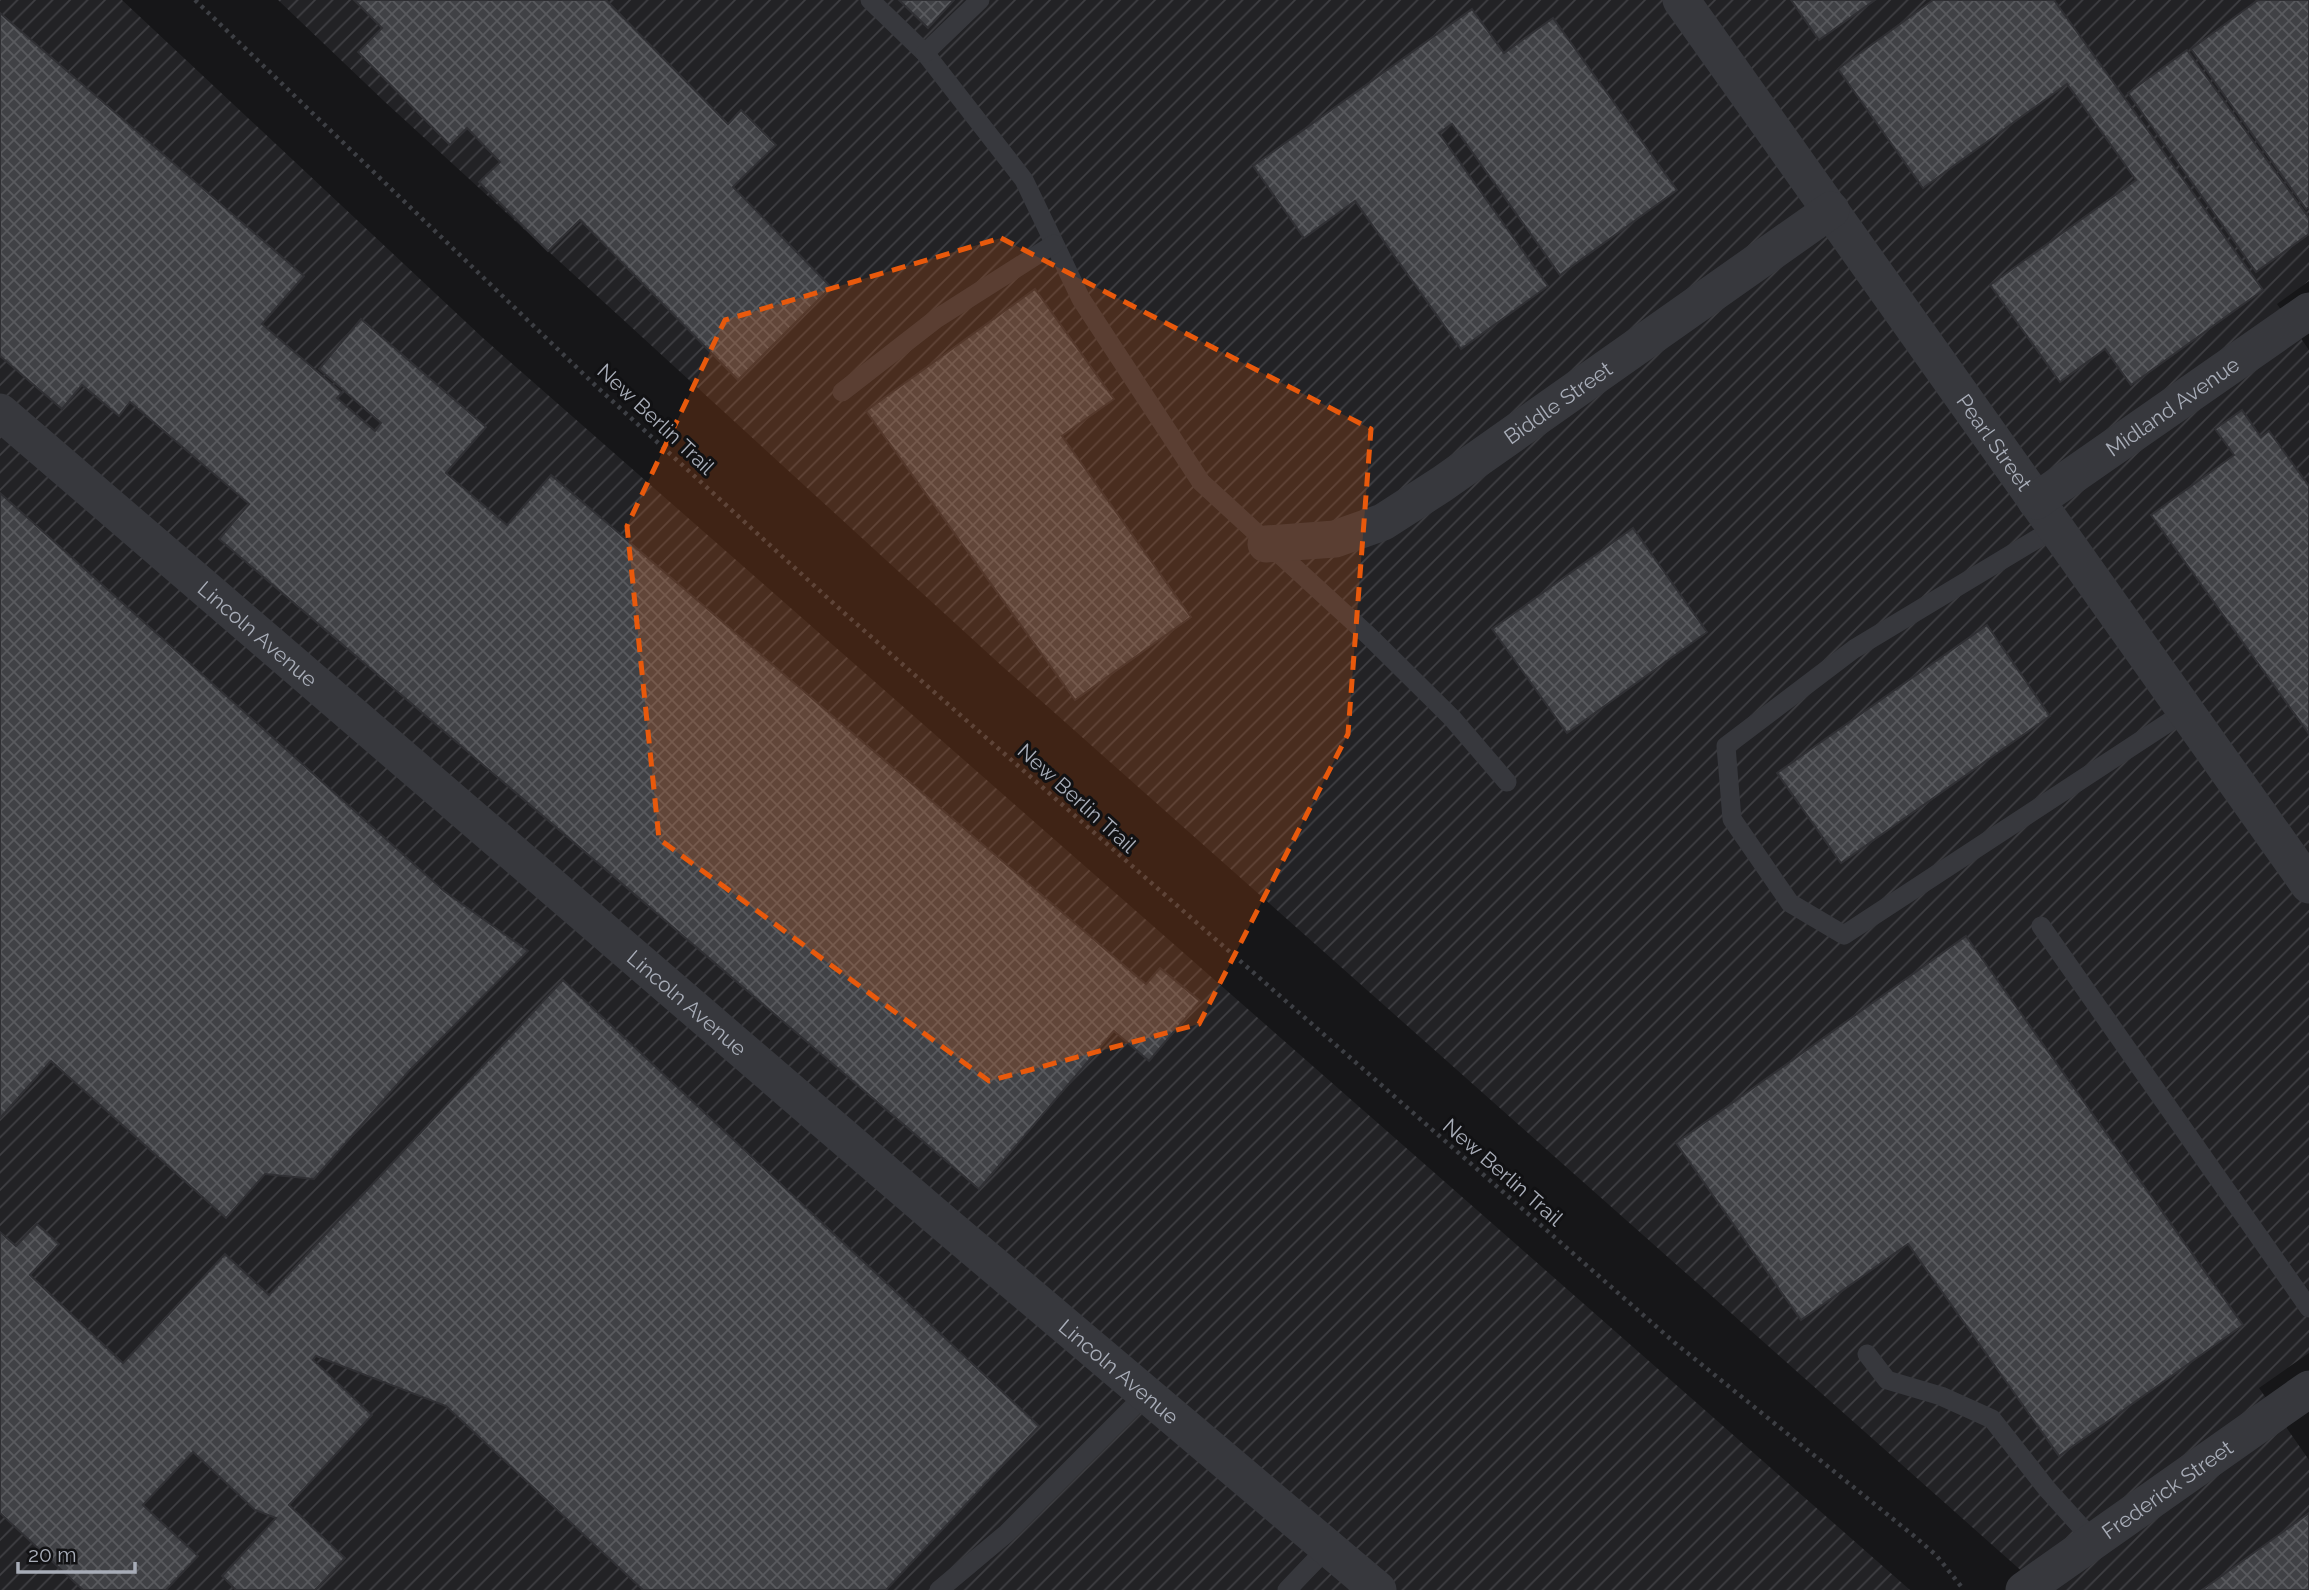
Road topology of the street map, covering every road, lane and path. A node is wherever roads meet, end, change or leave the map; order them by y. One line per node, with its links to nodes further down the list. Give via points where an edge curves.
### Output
1 (195, 0): 26 (path, New Berlin Trail, via 597,387 844,612 1675,1343 1936,1555)
2 (870, 0): 5 (lane)
3 (980, 0): 5 (lane)
4 (1681, 0): 6 (street, Pearl Street)
5 (925, 53): 7 (lane, via 1024,180)
6 (1831, 210): 11 (street, Pearl Street); 12 (street, Biddle Street, via 1383,522 1335,539)
7 (1054, 244): 9 (lane, via 936,319); 12 (lane, via 1081,299 1201,482)
8 (2309, 311): 11 (street, Midland Avenue)
9 (842, 392)
10 (0, 412): 20 (street, Lincoln Avenue)
11 (2046, 514): 13 (street, Pearl Street); 13 (lane, via 1726,746 1732,819 1790,903 1844,935)
12 (1266, 544): 14 (lane, via 1369,636 1452,718)
13 (2186, 711): 15 (street, Pearl Street)
14 (1507, 782)
15 (2309, 885)
16 (2041, 926): 17 (lane)
17 (2309, 1308)
18 (1867, 1354): 21 (lane, via 1887,1380 1941,1396 1992,1419)
19 (2309, 1390): 21 (street, Frederick Street)
20 (1147, 1393): 22 (street, Lincoln Avenue); 23 (lane, via 1007,1533)
21 (2094, 1541): 27 (street, Frederick Street)
22 (1328, 1547): 24 (lane); 25 (street, Lincoln Avenue)
23 (939, 1590)
24 (1287, 1590)
25 (1378, 1590)
26 (1964, 1590)
27 (2024, 1590)

